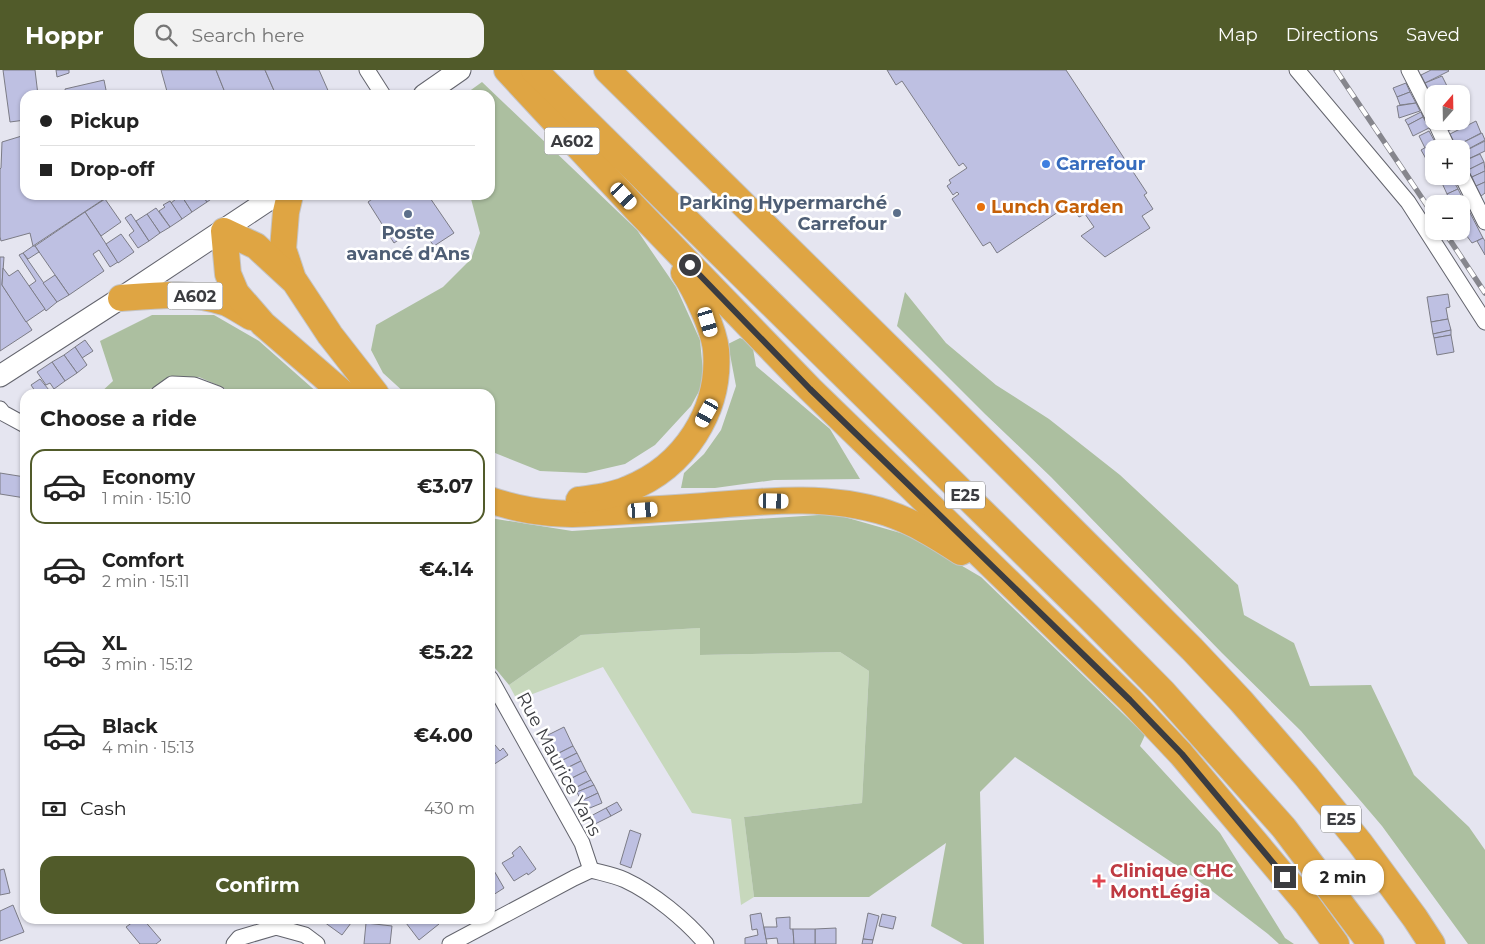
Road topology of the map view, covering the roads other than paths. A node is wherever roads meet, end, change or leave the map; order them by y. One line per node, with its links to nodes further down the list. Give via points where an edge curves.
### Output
1 (366, 70): 8 (street)
2 (460, 70): 9 (main road)
3 (534, 70): 40 (highway, E25, via 1163,692 1284,828)
4 (607, 70): 41 (highway, E25, via 1235,694 1360,844)
5 (1298, 70): 19 (street, via 1408,202)
6 (1409, 70): 10 (street)
7 (507, 71): 14 (highway, A602)
8 (380, 90)
9 (431, 90)
10 (1425, 102)
11 (1466, 185): 15 (street)
12 (269, 200): 16 (main road)
13 (289, 200): 17 (highway, via 283,249)
14 (637, 210): 28 (highway, A602, via 688,279 708,322 716,348 716,368 707,413 685,448 669,465 628,489 608,496 578,500 528,497); 30 (highway, via 810,389)
15 (1485, 222)
16 (224, 231): 17 (highway, via 256,246); 18 (main road); 20 (highway, A602, via 228,274 236,293)
17 (294, 282): 25 (highway)
18 (122, 298): 20 (highway, A602, via 158,295 210,298 228,304); 21 (main road)
19 (1485, 322)
20 (263, 324): 24 (highway, A602)
21 (0, 376)
22 (165, 389): 23 (street, via 172,384)
23 (205, 389)
24 (338, 389)
25 (372, 389)
26 (1, 412): 27 (street)
27 (20, 422)
28 (495, 486)
29 (495, 502): 30 (highway, via 542,513 572,514 774,501 858,506 887,514 939,537 982,565)
30 (1057, 629): 39 (highway, via 1182,754 1307,904)
31 (495, 687): 32 (street, Rue Maurice Yans, via 582,843)
32 (591, 870): 33 (street); 38 (street, via 624,879 661,902)
33 (495, 920)
34 (488, 924): 37 (street)
35 (234, 944): 36 (street, via 239,938 276,927 305,935)
36 (317, 944)
37 (450, 944)
38 (706, 944)
39 (1336, 944)
40 (1371, 944)
41 (1432, 944)

